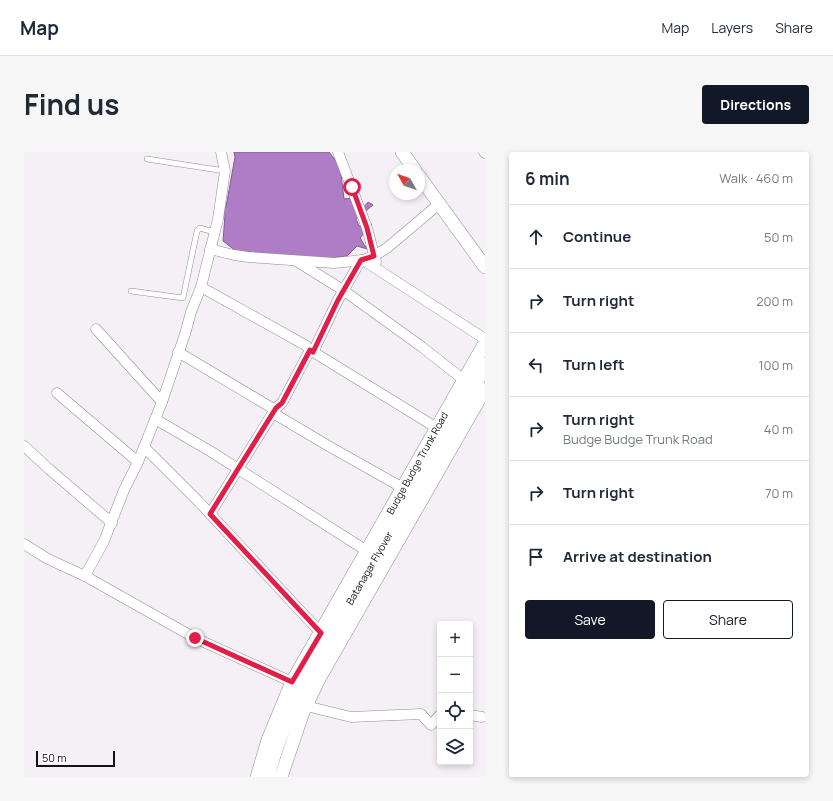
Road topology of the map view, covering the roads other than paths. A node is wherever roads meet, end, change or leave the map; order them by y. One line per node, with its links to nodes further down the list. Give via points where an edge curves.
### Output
1 (221, 152): 6 (street)
2 (338, 152): 11 (street, via 367,228)
3 (402, 152): 5 (street)
4 (148, 159): 6 (lane)
5 (411, 164)
6 (225, 171): 9 (street)
7 (425, 184): 8 (street)
8 (439, 204): 11 (street); 14 (street)
9 (214, 232): 10 (street); 19 (lane, via 200,228 197,231)
10 (210, 249): 12 (street, via 248,257); 16 (street)
11 (374, 256): 13 (street); 15 (street)
12 (296, 260): 13 (street, via 334,263); 17 (street)
13 (362, 260): 15 (street); 17 (street)
14 (485, 267)
15 (378, 270): 22 (street)
16 (201, 287): 20 (street); 24 (street)
17 (344, 290): 24 (street); 27 (street)
18 (131, 292): 19 (lane)
19 (183, 298): 20 (lane)
20 (195, 302): 25 (street)
21 (96, 329): 30 (street)
22 (485, 339)
23 (485, 343): 27 (street, Budge Budge Trunk Road)
24 (312, 351): 31 (street, via 282,403); 33 (street)
25 (178, 352): 30 (street); 31 (street)
26 (485, 365): 51 (main road, Batanagar Flyover, via 307,677 289,715)
27 (464, 380): 33 (street, Budge Budge Trunk Road)
28 (485, 389): 46 (street, via 320,677)
29 (57, 393): 36 (street)
30 (162, 402): 32 (street)
31 (274, 410): 37 (street); 38 (street, via 325,444)
32 (155, 419): 35 (street); 37 (street)
33 (437, 428): 38 (street, Budge Budge Trunk Road)
34 (24, 446): 40 (street)
35 (144, 447): 36 (street); 39 (street)
36 (138, 462): 40 (street)
37 (238, 469): 39 (street); 42 (street)
38 (403, 488): 42 (street, Budge Budge Trunk Road)
39 (210, 514): 44 (street)
40 (112, 523): 43 (street)
41 (24, 544): 43 (street, via 48,559)
42 (367, 551): 44 (street, Budge Budge Trunk Road)
43 (85, 576): 45 (street, via 195,638)
44 (321, 633): 45 (street, Budge Budge Trunk Road)
45 (292, 682): 50 (street, Budge Budge Trunk Road, via 268,740)
46 (306, 706): 49 (street, via 351,717 421,714 431,725); 52 (street)
47 (473, 716): 48 (street)
48 (482, 717)
49 (437, 718)
50 (257, 777)
51 (267, 777)
52 (281, 777)

